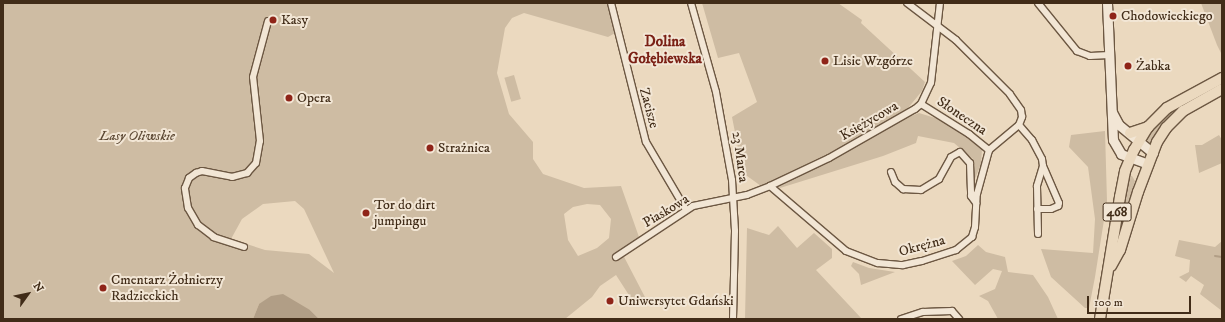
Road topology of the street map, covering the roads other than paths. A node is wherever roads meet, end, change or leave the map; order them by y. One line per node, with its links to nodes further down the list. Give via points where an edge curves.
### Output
1 (611, 3): 28 (street, Zacisze, via 646,142)
2 (692, 3): 25 (street, 23 Marca, via 721,114)
3 (907, 3): 8 (street)
4 (940, 3): 8 (street)
5 (1038, 3): 9 (street, via 1078,51 1090,56)
6 (1107, 3): 9 (main road)
7 (268, 21): 30 (street, via 253,77 260,141 256,164 248,173 232,177 202,171 196,173 189,178 186,188 188,208 198,225 214,237)
8 (936, 24): 12 (street, via 931,83); 14 (street, via 1018,103 1022,117)
9 (1110, 55): 13 (main road)
10 (1222, 78): 15 (main road, 468, via 1173,103)
11 (1222, 89): 19 (main road, 468, via 1197,101 1173,120)
12 (921, 104): 18 (street, Słoneczna, via 969,134); 24 (street, Księżycowa, via 829,158)
13 (1112, 112): 16 (main road, via 1119,125); 20 (main road, via 1112,131 1116,149)
14 (1018, 125): 18 (street); 22 (street, via 1036,146)
15 (1148, 127): 16 (main road); 17 (main road, 468)
16 (1130, 133): 17 (main road)
17 (1140, 140): 19 (main road); 20 (main road, 468)
18 (989, 150): 26 (street, Okrężna)
19 (1153, 153): 21 (main road, 468)
20 (1130, 159): 21 (main road); 32 (main road, 468, via 1110,250)
21 (1148, 164): 32 (main road, 468, via 1120,250)
22 (1043, 166): 27 (street, via 1037,186); 27 (street, via 1059,203 1051,209)
23 (890, 172): 26 (street, Okrężna, via 895,182 903,189 921,190 939,179 951,157 960,152 970,163 971,196)
24 (770, 186): 25 (street, Księżycowa, via 747,195); 26 (street, Okrężna, via 851,254 878,263 895,265 922,261 963,246 974,233)
25 (733, 197): 28 (street, Piaskowa, via 700,204); 33 (street, 23 Marca)
26 (976, 203)
27 (1037, 209): 29 (street)
28 (686, 210): 31 (street, Piaskowa)
29 (1038, 234)
30 (244, 247)
31 (616, 257)
32 (1111, 266): 36 (main road, 468)
33 (733, 319)
34 (900, 319): 35 (street, via 923,312 952,311)
35 (959, 319)
36 (1100, 319)

